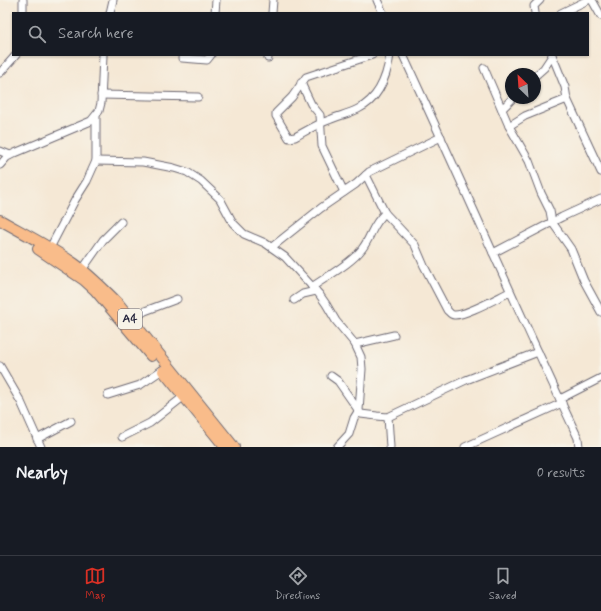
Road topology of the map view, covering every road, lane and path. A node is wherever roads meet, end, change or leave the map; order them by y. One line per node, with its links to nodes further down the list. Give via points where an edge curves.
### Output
1 (23, 0): 9 (street)
2 (113, 0): 10 (street)
3 (216, 0): 11 (street)
4 (274, 0): 12 (street)
5 (377, 0): 13 (street)
6 (540, 0): 14 (street, via 534,6)
7 (588, 0): 15 (street)
8 (592, 0): 16 (street)
9 (24, 12)
10 (110, 12)
11 (215, 12)
12 (272, 12)
13 (383, 12)
14 (535, 12)
15 (563, 12)
16 (601, 16)
17 (16, 56): 27 (street)
18 (103, 56): 29 (street)
19 (210, 56): 24 (street, via 207,60)
20 (369, 56): 28 (street, via 313,74)
21 (390, 56): 35 (street, via 383,83 370,101)
22 (403, 56): 37 (street)
23 (552, 56): 26 (street); 31 (street)
24 (182, 58)
25 (484, 68): 33 (street)
26 (541, 71)
27 (0, 73)
28 (301, 83): 35 (street, via 311,104 320,115); 35 (street, via 276,116 289,138)
29 (102, 95): 30 (street); 34 (street)
30 (198, 97)
31 (567, 99): 36 (street, via 525,116); 42 (street)
32 (507, 104): 33 (street)
33 (502, 109): 36 (street)
34 (96, 116): 39 (street, via 86,124); 40 (street)
35 (320, 124): 44 (street, via 322,146)
36 (509, 126): 49 (street, via 529,161 550,210)
37 (441, 137): 43 (street); 53 (street)
38 (0, 151): 39 (street)
39 (10, 155): 41 (street)
40 (96, 161): 51 (street, via 143,162 187,172 220,198 233,223 244,234); 52 (street)
41 (0, 164)
42 (601, 172)
43 (366, 175): 44 (street); 46 (street)
44 (344, 192): 51 (street)
45 (601, 199): 49 (street)
46 (385, 213): 55 (street, via 356,256); 56 (street, via 415,245 450,314 464,313)
47 (0, 220): 52 (highway, A4)
48 (121, 222): 54 (street, via 103,240)
49 (552, 222): 53 (street); 59 (street, via 571,249 584,281)
50 (0, 228): 65 (highway, A4, via 44,252 84,280)
51 (272, 247): 55 (street, via 285,257)
52 (50, 248): 54 (highway, A4)
53 (492, 252): 56 (street)
54 (82, 270): 60 (highway, A4, via 118,303)
55 (314, 289): 58 (street); 62 (street)
56 (510, 292): 63 (street)
57 (176, 299): 60 (street, via 145,311)
58 (294, 300)
59 (601, 312)
60 (131, 320): 78 (highway, A4)
61 (394, 335): 62 (street)
62 (354, 344): 71 (street, via 361,357 362,369)
63 (538, 352): 70 (street); 72 (street, via 466,380)
64 (0, 366): 75 (street)
65 (162, 370): 68 (street, via 140,385); 69 (highway, A4)
66 (331, 376): 71 (street, via 338,381)
67 (601, 378): 70 (street)
68 (108, 395)
69 (183, 397): 74 (street, via 150,423); 77 (highway, A4)
70 (561, 401): 81 (street); 82 (street, via 578,438)
71 (359, 410): 72 (street, via 362,414); 79 (street, via 349,434)
72 (388, 416): 80 (street)
73 (71, 421): 75 (street)
74 (122, 437)
75 (37, 439): 76 (street)
76 (41, 447)
77 (225, 447)
78 (234, 447)
79 (337, 447)
80 (390, 447)
81 (465, 447)
82 (579, 447)

